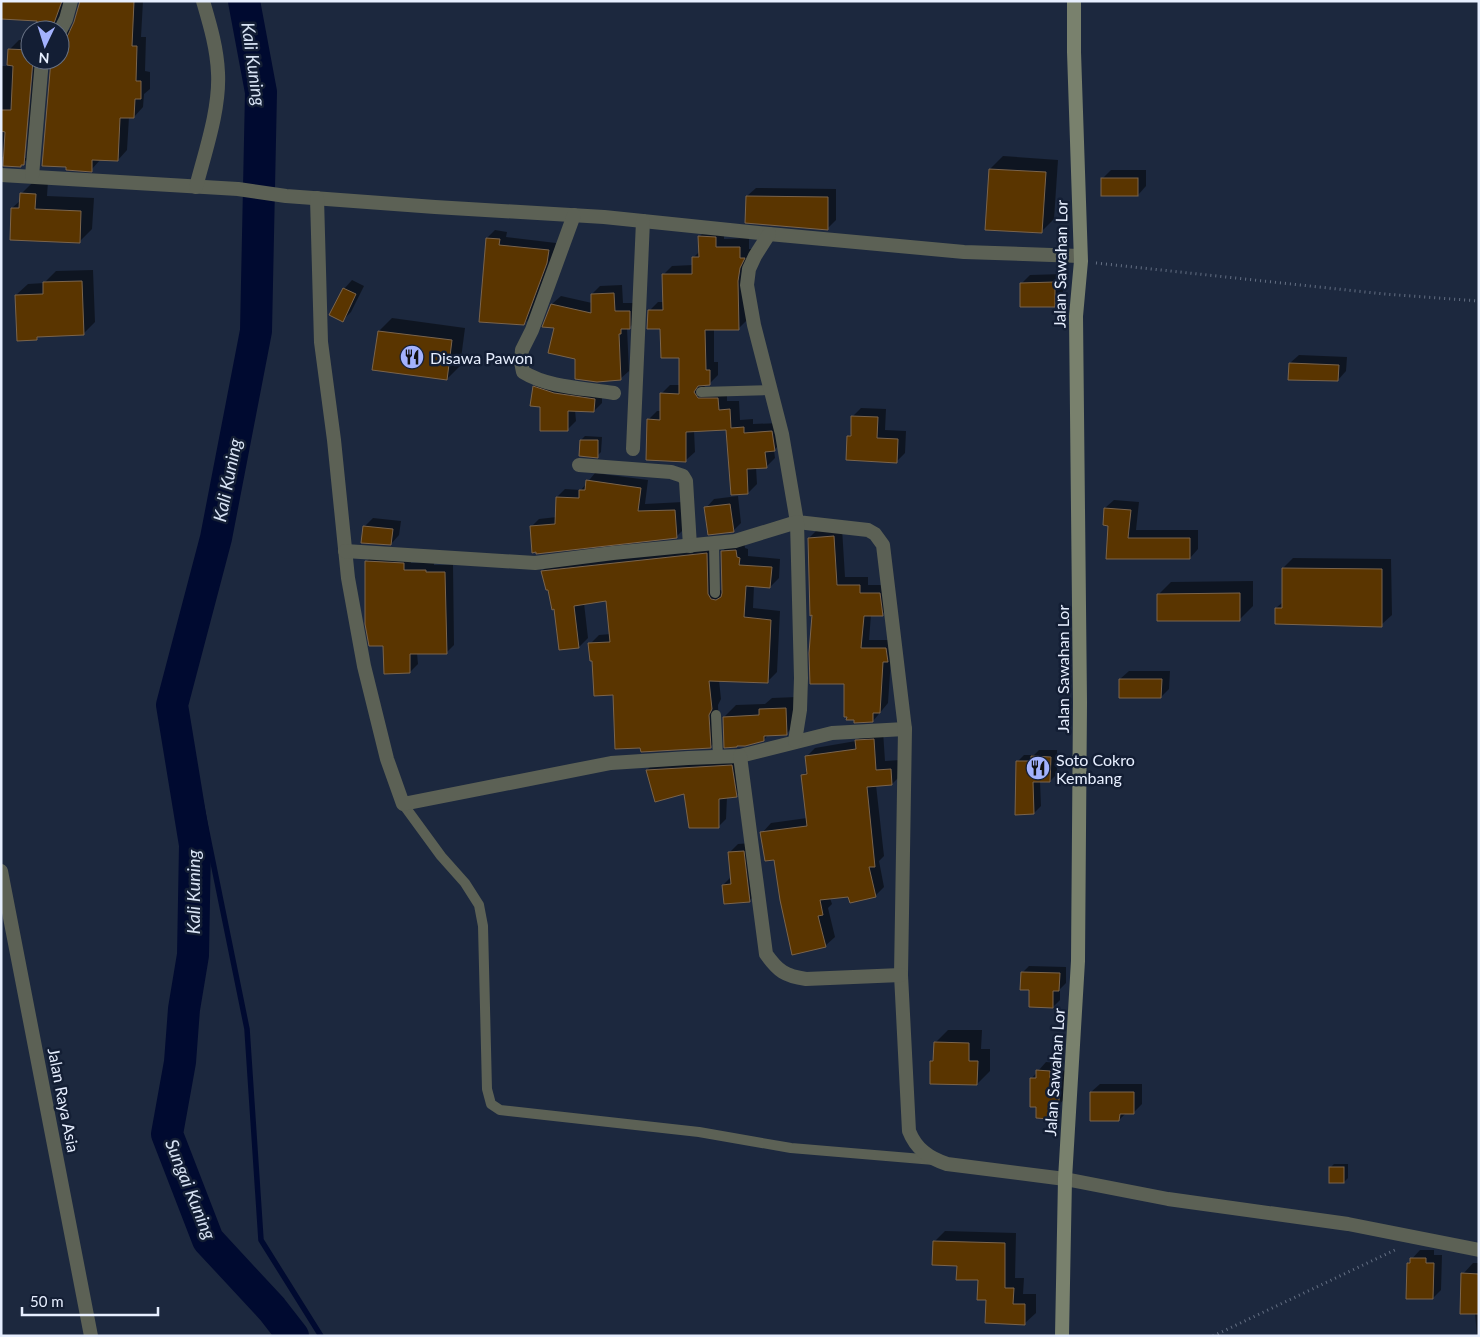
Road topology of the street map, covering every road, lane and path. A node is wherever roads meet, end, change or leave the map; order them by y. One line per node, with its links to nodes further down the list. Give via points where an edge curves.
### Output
1 (70, 1): 4 (street)
2 (203, 1): 8 (street, via 215,45 218,74 216,106)
3 (1074, 1): 13 (main road, Jalan Sawahan Lor)
4 (66, 20)
5 (41, 70): 7 (street)
6 (1, 175): 7 (street)
7 (32, 176): 8 (street)
8 (196, 187): 9 (street)
9 (317, 198): 10 (street); 23 (street, via 321,342)
10 (574, 215): 11 (street); 17 (street, via 522,350 522,372 546,383)
11 (643, 221): 12 (street); 18 (street)
12 (769, 234): 13 (street, via 964,252); 15 (street, via 755,256 747,285)
13 (1080, 258): 14 (path, via 1384,294); 34 (main road, Jalan Sawahan Lor, via 1076,316 1080,692 1078,961)
14 (1479, 301)
15 (770, 390): 16 (lane); 20 (street, via 782,434)
16 (701, 392)
17 (614, 393)
18 (633, 449)
19 (579, 465): 22 (street, via 671,472 683,476)
20 (797, 522): 21 (street, via 735,541); 26 (street, via 868,530 876,534 883,545); 27 (street, via 801,678)
21 (714, 543): 22 (street); 24 (lane)
22 (690, 546): 23 (street, via 535,562)
23 (345, 551): 30 (street, via 364,666)
24 (715, 593)
25 (716, 715): 29 (lane)
26 (906, 729): 27 (street, via 832,733); 32 (street)
27 (795, 742): 28 (street)
28 (740, 756): 29 (street); 32 (street, via 766,954 776,968 791,977 806,979)
29 (718, 757): 30 (street, via 611,763)
30 (403, 804): 33 (lane, via 479,905 483,926 491,1104 500,1110 699,1132 791,1148)
31 (1, 871): 37 (street, Jalan Raya Asia)
32 (901, 975): 33 (street, via 909,1131 920,1149)
33 (934, 1160): 34 (street)
34 (1065, 1179): 35 (street, via 1168,1199 1348,1224); 38 (main road, Jalan Sawahan Lor)
35 (1420, 1238): 36 (street); 39 (path)
36 (1479, 1250)
37 (91, 1336)
38 (1062, 1336)
39 (1213, 1336)

